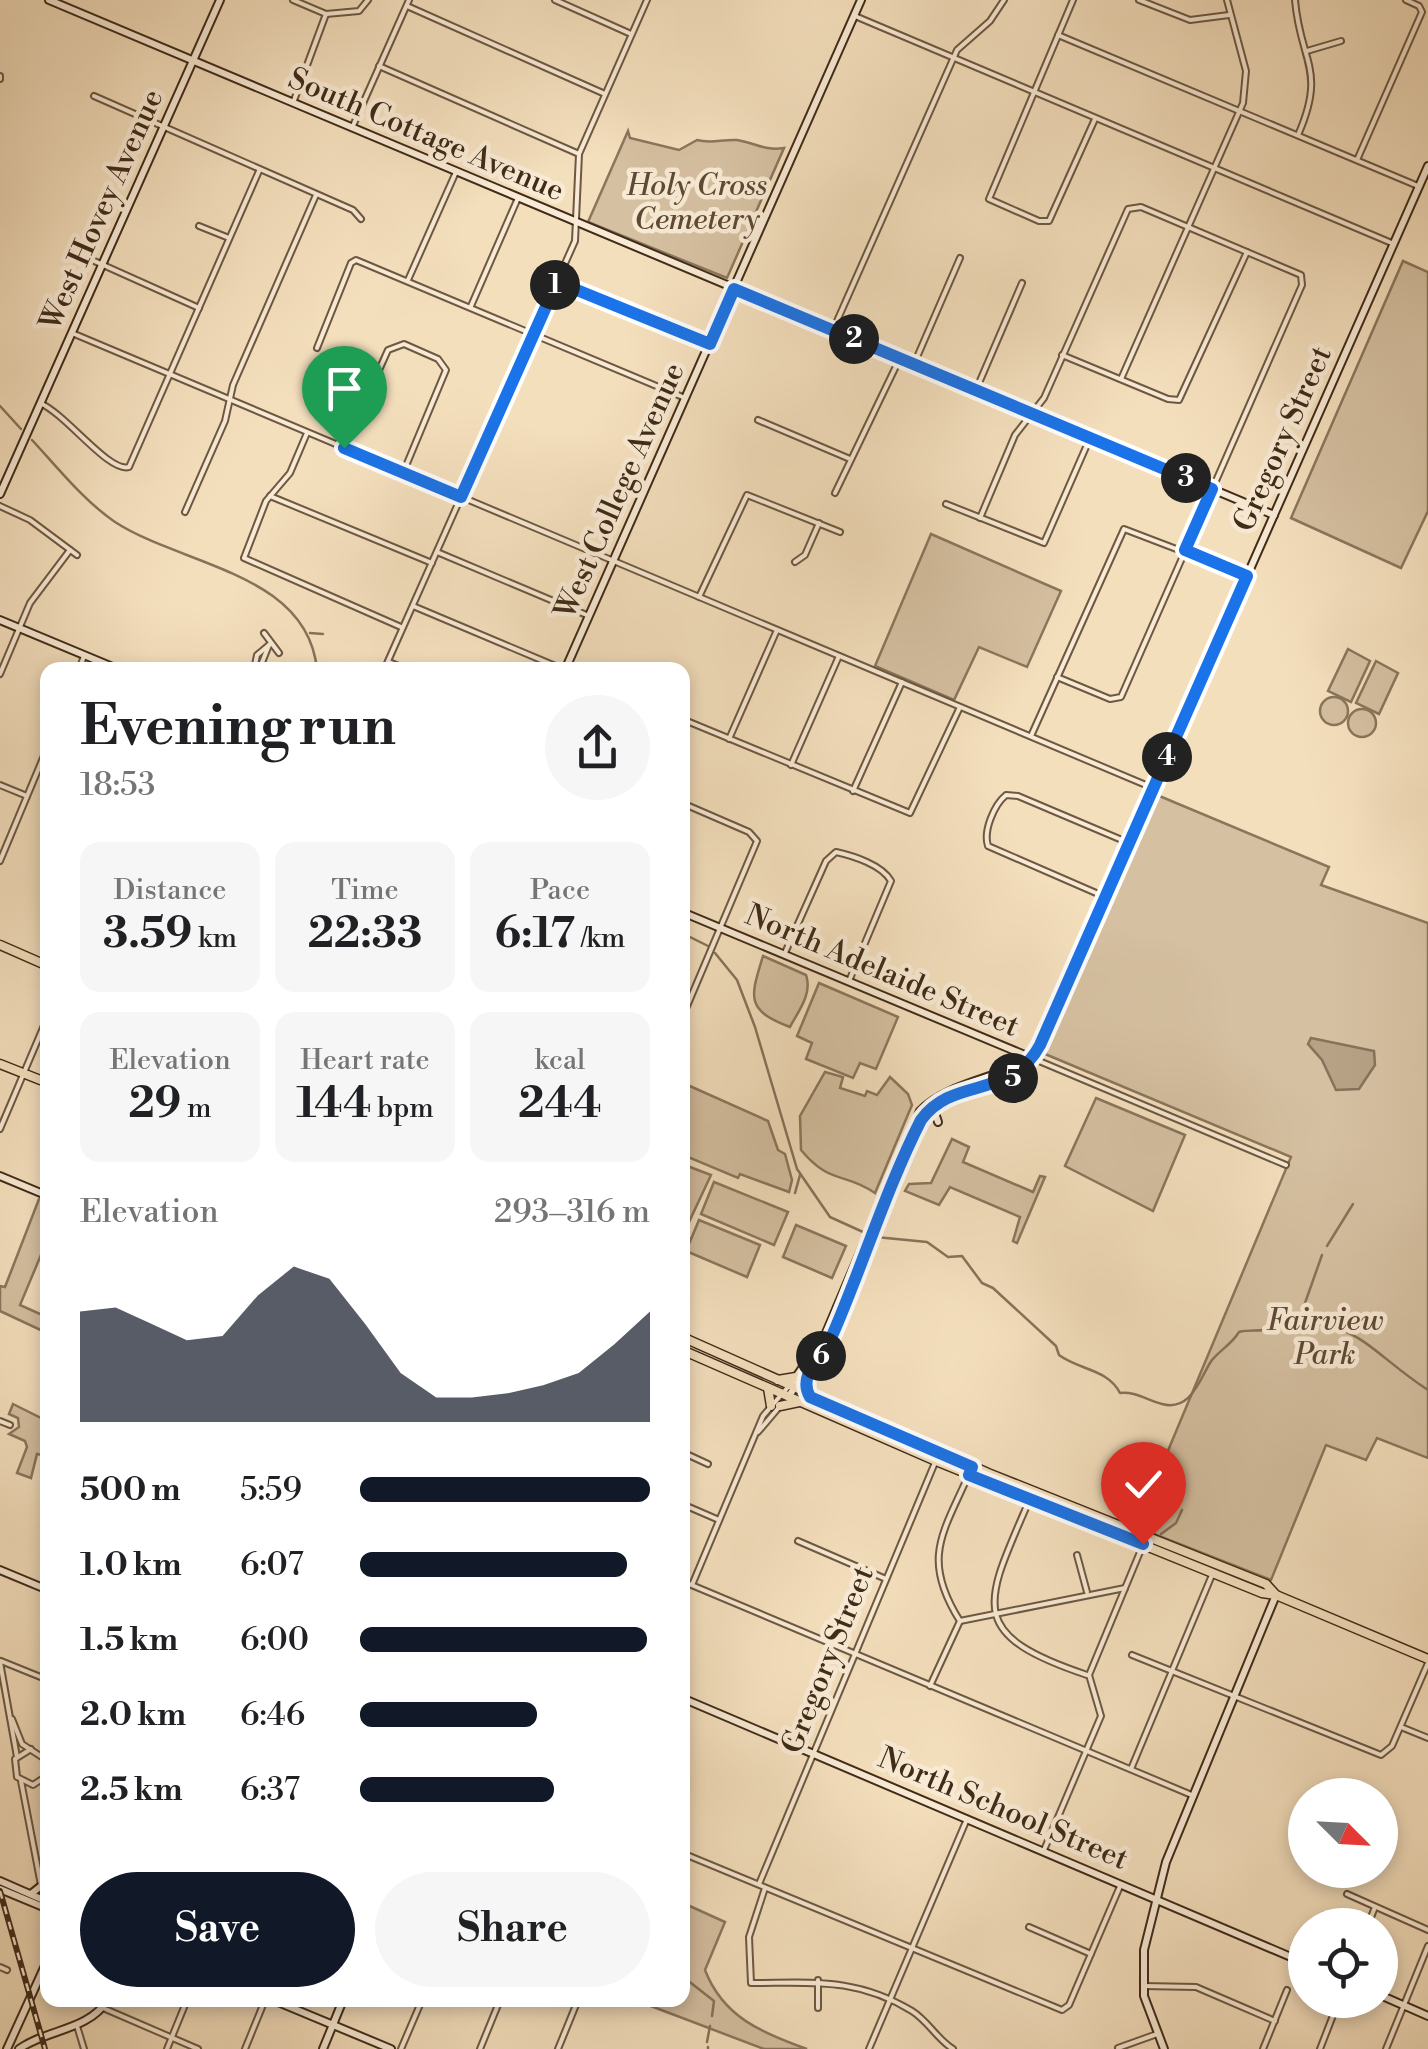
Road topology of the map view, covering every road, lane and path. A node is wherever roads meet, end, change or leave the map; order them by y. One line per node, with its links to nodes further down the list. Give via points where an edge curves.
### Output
1 (48, 0): 23 (main road, South Cottage Avenue)
2 (220, 0): 23 (main road, West Hovey Avenue)
3 (293, 0): 15 (street)
4 (368, 0): 15 (street, via 359,11)
5 (555, 0): 18 (street)
6 (646, 0): 18 (street)
7 (862, 0): 17 (main road, West College Avenue)
8 (1004, 0): 22 (street)
9 (1073, 0): 19 (street)
10 (1139, 0): 16 (street, via 1190,20)
11 (1227, 0): 16 (street)
12 (1294, 0): 21 (street)
13 (1406, 0): 35 (street, via 1422,8)
14 (408, 3): 24 (street); 26 (street)
15 (326, 14): 28 (street)
16 (1230, 15): 29 (street, via 1248,81)
17 (854, 16): 22 (street); 56 (main road, West College Avenue)
18 (632, 34): 26 (street)
19 (1058, 35): 25 (street); 29 (street)
20 (1341, 41): 21 (street)
21 (1307, 51): 33 (street, via 1314,90)
22 (953, 59): 25 (street); 59 (street)
23 (193, 61): 28 (main road, South Cottage Avenue); 31 (main road, West Hovey Avenue)
24 (380, 66): 32 (street); 34 (street)
25 (1032, 92): 30 (street); 30 (street, via 988,197 1047,222)
26 (605, 94): 34 (street)
27 (94, 96): 31 (street)
28 (292, 103): 32 (main road, South Cottage Avenue)
29 (1240, 111): 33 (street); 37 (street)
30 (1095, 119): 37 (street)
31 (163, 128): 38 (street); 52 (main road, West Hovey Avenue)
32 (352, 128): 39 (main road, South Cottage Avenue)
33 (1298, 135): 35 (street)
34 (579, 154): 44 (street)
35 (1357, 160): 40 (street)
36 (1428, 166): 40 (main road, Gregory Street)
37 (1214, 169): 46 (street); 48 (street)
38 (259, 171): 41 (street); 47 (street)
39 (456, 172): 42 (main road, South Cottage Avenue); 53 (street)
40 (1419, 186): 48 (main road, Gregory Street)
41 (316, 194): 43 (street); 71 (street)
42 (518, 198): 44 (main road, South Cottage Avenue); 57 (street)
43 (362, 219)
44 (579, 223): 54 (street); 56 (main road, South Cottage Avenue)
45 (199, 226): 47 (street)
46 (1188, 227): 50 (street); 64 (street, via 1132,207); 68 (street)
47 (229, 238): 58 (street)
48 (1394, 244): 88 (main road, Gregory Street)
49 (72, 251): 52 (street)
50 (1247, 252): 68 (street, via 1184,394 1175,400); 80 (street, via 1302,277)
51 (960, 258): 66 (street)
52 (101, 265): 58 (street); 60 (main road, West Hovey Avenue)
53 (408, 280): 57 (street); 63 (street, via 355,260)
54 (557, 282): 61 (street); 62 (street)
55 (1022, 283): 69 (street)
56 (734, 289): 59 (main road, South Cottage Avenue); 62 (main road, West College Avenue)
57 (470, 306): 61 (street)
58 (199, 308): 67 (street)
59 (834, 330): 65 (main road, South Cottage Avenue)
60 (72, 333): 67 (street); 72 (main road, West Hovey Avenue)
61 (534, 333): 70 (street); 84 (street)
62 (710, 344): 70 (main road, West College Avenue)
63 (317, 348)
64 (1062, 355): 68 (street); 73 (street)
65 (900, 358): 66 (main road, South Cottage Avenue); 78 (street)
66 (914, 364): 69 (main road, South Cottage Avenue)
67 (170, 375): 71 (street); 72 (street, via 126,469 110,464 64,415)
68 (1121, 380)
69 (976, 390): 73 (main road, South Cottage Avenue)
70 (686, 398): 96 (main road, West College Avenue)
71 (230, 400): 75 (street); 87 (street)
72 (40, 402): 82 (main road, West Hovey Avenue)
73 (1031, 413): 76 (main road, South Cottage Avenue); 89 (street)
74 (758, 420): 78 (street)
75 (307, 433): 77 (street); 83 (street, via 290,473)
76 (1090, 438): 80 (main road, South Cottage Avenue); 89 (street, via 1044,542)
77 (344, 448): 79 (street); 79 (street, via 394,345 404,344 445,367)
78 (850, 460): 81 (street)
79 (402, 473): 84 (street)
80 (1212, 489): 88 (main road, South Cottage Avenue); 93 (street)
81 (835, 493)
82 (0, 494)
83 (268, 495): 98 (street); 105 (street, via 244,558)
84 (461, 497): 94 (street); 96 (street)
85 (946, 504): 89 (street)
86 (0, 506): 92 (street)
87 (185, 512)
88 (1274, 515): 99 (main road, Gregory Street)
89 (980, 518)
90 (818, 522): 91 (street); 97 (street); 100 (street, via 747,495)
91 (840, 532)
92 (70, 550): 95 (street); 104 (street)
93 (1185, 550): 99 (street); 119 (street, via 1127,528); 119 (street, via 1117,700)
94 (437, 552): 98 (street); 102 (street)
95 (77, 556)
96 (614, 560): 100 (street); 102 (main road, West College Avenue)
97 (795, 562)
98 (432, 563): 101 (street)
99 (1247, 576): 128 (main road, Gregory Street)
100 (699, 597): 106 (street)
101 (412, 606): 105 (street); 116 (street)
102 (589, 616): 117 (main road, West College Avenue)
103 (0, 620): 104 (main road)
104 (19, 627): 110 (main road); 118 (street)
105 (403, 628): 115 (street)
106 (777, 630): 111 (street); 124 (street)
107 (264, 633): 108 (street)
108 (269, 645): 109 (street); 114 (street)
109 (279, 654)
110 (85, 655): 112 (street); 113 (main road)
111 (840, 656): 120 (street); 126 (street)
112 (82, 662)
113 (101, 662)
114 (257, 662)
115 (388, 662)
116 (546, 662)
117 (569, 662)
118 (0, 674)
119 (1058, 677): 123 (street)
120 (902, 682): 121 (street); 129 (street)
121 (960, 707): 123 (street); 129 (street, via 910,813)
122 (690, 722): 124 (street)
123 (1031, 736): 128 (street)
124 (729, 739): 126 (street)
125 (40, 765): 130 (street)
126 (792, 765): 129 (street)
127 (0, 785): 130 (street)
128 (1154, 788): 132 (main road, Gregory Street)
129 (853, 791)
130 (27, 796): 133 (street)
131 (690, 807): 136 (street, via 756,838)
132 (1129, 843): 134 (main road, Gregory Street); 134 (street, via 1006,795 1000,800 986,842 991,849)
133 (0, 861)
134 (1105, 897): 144 (main road, Gregory Street)
135 (690, 915): 136 (main road, North Adelaide Street)
136 (720, 928): 138 (main road, North Adelaide Street); 141 (street)
137 (0, 945): 139 (main road)
138 (784, 954): 140 (main road, North Adelaide Street); 140 (street, via 826,861 844,854 892,881)
139 (40, 962)
140 (849, 982): 143 (main road, North Adelaide Street)
141 (690, 999)
142 (40, 1035): 147 (street)
143 (1012, 1050): 144 (main road, North Adelaide Street); 146 (main road)
144 (1032, 1058): 146 (main road); 149 (main road, via 1014,1078); 152 (street, North Adelaide Street)
145 (0, 1064): 147 (main road)
146 (1012, 1071): 157 (main road, via 945,1092 920,1110)
147 (24, 1074): 148 (main road); 151 (street)
148 (40, 1080)
149 (933, 1107): 150 (main road); 157 (main road, via 918,1126 830,1338)
150 (938, 1122)
151 (0, 1129)
152 (1286, 1165)
153 (0, 1176): 154 (main road)
154 (40, 1193)
155 (690, 1341): 158 (main road)
156 (690, 1353): 158 (main road)
157 (801, 1377): 158 (main road); 159 (main road); 160 (main road)
158 (771, 1384): 159 (main road); 162 (main road)
159 (788, 1392): 160 (main road); 161 (main road); 162 (street)
160 (810, 1397): 166 (main road)
161 (798, 1402): 162 (main road); 166 (main road)
162 (776, 1406): 171 (street, via 752,1440)
163 (0, 1420): 164 (street)
164 (10, 1425)
165 (690, 1456): 167 (street)
166 (937, 1457): 168 (main road); 177 (street, Gregory Street)
167 (708, 1464)
168 (970, 1471): 169 (main road); 184 (street, via 937,1557 938,1582)
169 (1032, 1496): 173 (main road); 182 (main road, via 1252,1578); 183 (street, via 996,1578)
170 (690, 1507): 171 (street)
171 (719, 1520): 178 (street)
172 (798, 1541): 177 (street)
173 (1144, 1542): 176 (main road); 180 (street)
174 (1077, 1555): 181 (street)
175 (0, 1570): 179 (main road)
176 (1213, 1573): 182 (main road); 189 (street)
177 (886, 1579): 185 (street, Gregory Street)
178 (692, 1585): 185 (street)
179 (40, 1587)
180 (1125, 1588): 181 (street); 190 (street)
181 (1087, 1592): 183 (street)
182 (1276, 1594): 188 (main road); 193 (main road)
183 (998, 1614): 184 (street); 190 (street, via 1003,1633 1022,1650)
184 (960, 1620): 192 (street)
185 (854, 1654): 192 (street); 201 (street, Gregory Street)
186 (1132, 1655): 189 (street)
187 (0, 1661): 191 (street); 195 (street)
188 (1428, 1661): 196 (street)
189 (1172, 1671): 193 (street); 203 (street)
190 (1089, 1676): 199 (street, via 1100,1716)
191 (40, 1677)
192 (930, 1686): 199 (street)
193 (1235, 1696): 196 (street, via 1386,1754); 207 (main road)
194 (690, 1701): 201 (main road, North School Street)
195 (12, 1719): 198 (street); 202 (street)
196 (1401, 1727): 197 (street)
197 (1428, 1738)
198 (30, 1749): 200 (street); 202 (street)
199 (1086, 1751): 203 (street); 210 (street)
200 (40, 1752)
201 (813, 1753): 209 (main road, North School Street); 214 (street, Gregory Street)
202 (17, 1757): 204 (street)
203 (1131, 1769): 207 (street)
204 (21, 1782): 206 (street); 208 (street)
205 (40, 1782): 206 (street)
206 (33, 1785): 208 (street)
207 (1194, 1796): 221 (main road)
208 (26, 1804): 213 (street)
209 (968, 1818): 210 (main road, North School Street); 228 (street)
210 (1044, 1851): 215 (main road, North School Street)
211 (690, 1856): 214 (street)
212 (0, 1881): 219 (main road)
213 (40, 1881)
214 (758, 1884): 217 (street)
215 (1121, 1884): 221 (main road, North School Street); 229 (street)
216 (40, 1888): 219 (main road)
217 (765, 1888): 228 (street); 234 (street, via 750,1938 749,1980)
218 (0, 1889): 223 (main road)
219 (30, 1894): 222 (main road)
220 (1347, 1894): 224 (street)
221 (1157, 1898): 230 (main road, North School Street); 235 (main road)
222 (40, 1899)
223 (40, 1901)
224 (1375, 1907): 226 (street)
225 (1029, 1927): 229 (street)
226 (1428, 1930)
227 (1428, 1946): 239 (street)
228 (912, 1949): 229 (street, via 1064,2010); 237 (street)
229 (1091, 1954)
230 (1288, 1955)
231 (0, 1967): 232 (street)
232 (8, 1970)
233 (40, 1977): 259 (main road)
234 (818, 1980): 237 (street); 249 (street)
235 (1143, 1986): 252 (street, via 1196,1988); 255 (main road)
236 (1287, 1990): 252 (street)
237 (890, 2000): 270 (street); 271 (street, via 915,2013)
238 (1398, 2002): 239 (main road)
239 (1404, 2005): 250 (main road); 275 (street)
240 (101, 2007): 254 (main road)
241 (108, 2007): 256 (street)
242 (184, 2007): 256 (street)
243 (266, 2007): 264 (street)
244 (287, 2007): 253 (main road)
245 (340, 2007): 253 (main road)
246 (419, 2007): 267 (street)
247 (497, 2007): 268 (street)
248 (575, 2007): 269 (street)
249 (818, 2008)
250 (1428, 2016)
251 (1331, 2018): 274 (street)
252 (1275, 2020): 273 (street)
253 (333, 2025): 265 (main road); 266 (main road)
254 (77, 2026): 260 (main road); 261 (street)
255 (1158, 2034): 258 (street); 272 (main road)
256 (171, 2038): 262 (street); 263 (street)
257 (0, 2046): 259 (street)
258 (1118, 2048)
259 (7, 2049)
260 (20, 2049)
261 (84, 2049)
262 (167, 2049)
263 (198, 2049)
264 (245, 2049)
265 (323, 2049)
266 (391, 2049)
267 (401, 2049)
268 (480, 2049)
269 (558, 2049)
270 (869, 2049)
271 (952, 2049)
272 (1164, 2049)
273 (1263, 2049)
274 (1320, 2049)
275 (1386, 2049)

